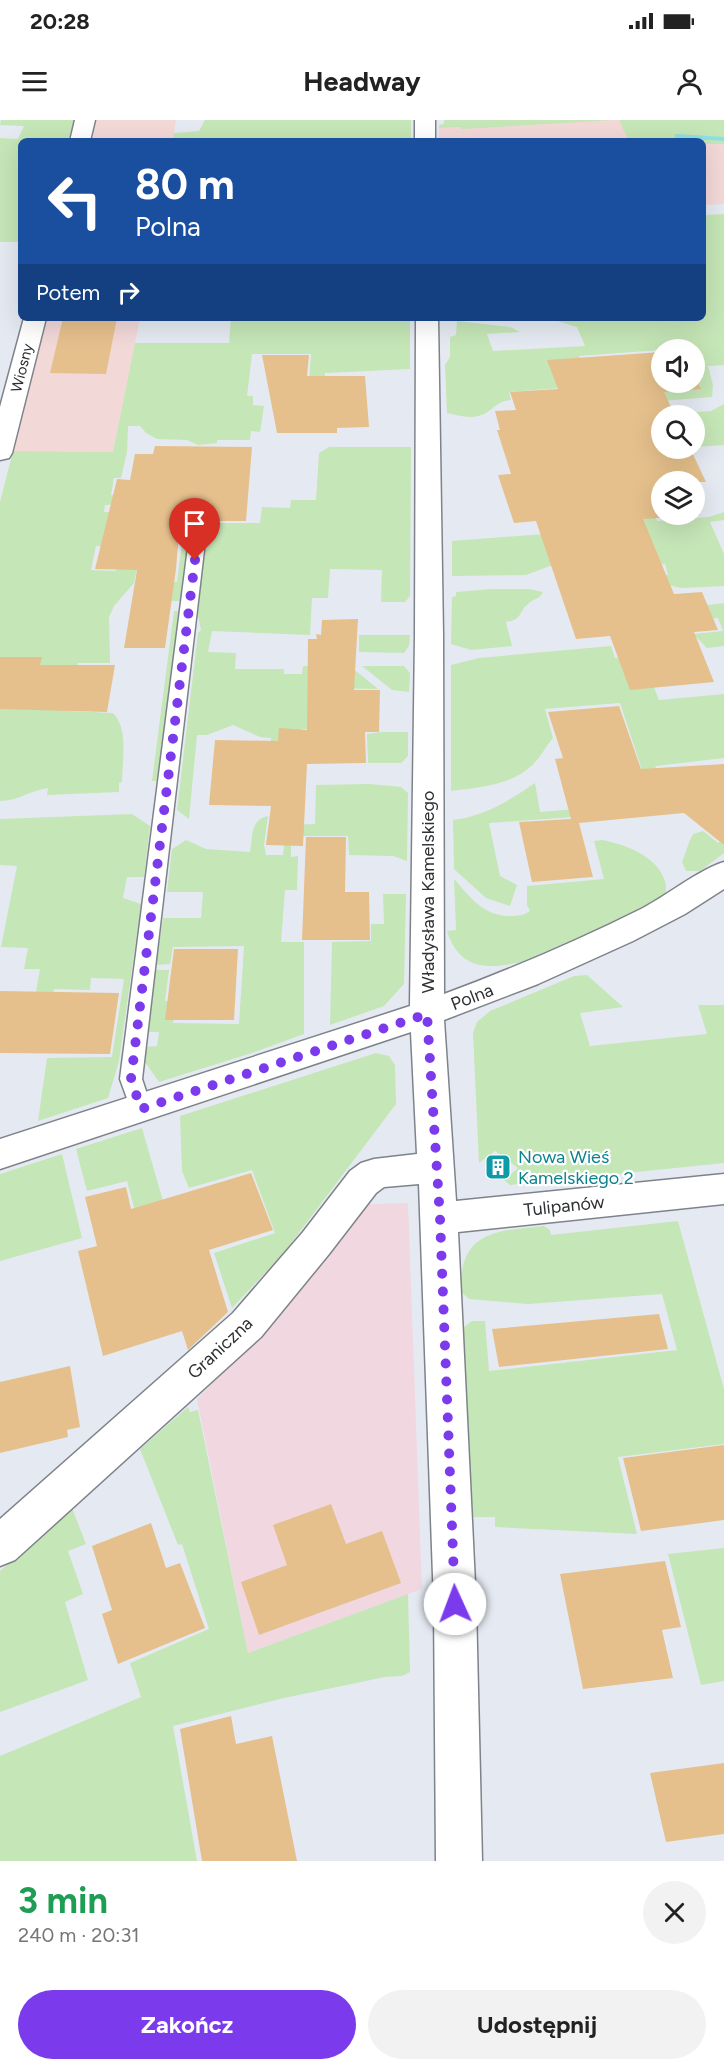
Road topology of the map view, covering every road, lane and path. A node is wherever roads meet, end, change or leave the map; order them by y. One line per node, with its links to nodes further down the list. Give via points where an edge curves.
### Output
1 (85, 120): 3 (street)
2 (425, 120): 4 (street)
3 (81, 138)
4 (425, 138)
5 (34, 321): 7 (street, Wiosny)
6 (427, 321): 10 (street, Władysława Kamelskiego)
7 (0, 453)
8 (200, 516): 11 (lane, via 131,1079)
9 (724, 873): 10 (street, Polna, via 659,915 526,976)
10 (427, 1014): 11 (street, Polna); 13 (street, Władysława Kamelskiego)
11 (141, 1109): 12 (street, Polna)
12 (0, 1155)
13 (436, 1168): 15 (street, Władysława Kamelskiego); 16 (street, Graniczna, via 382,1172 363,1182 247,1325)
14 (724, 1189): 15 (street, Tulipanów)
15 (440, 1218): 17 (street, Władysława Kamelskiego, via 455,1604)
16 (0, 1546)
17 (459, 1861)

